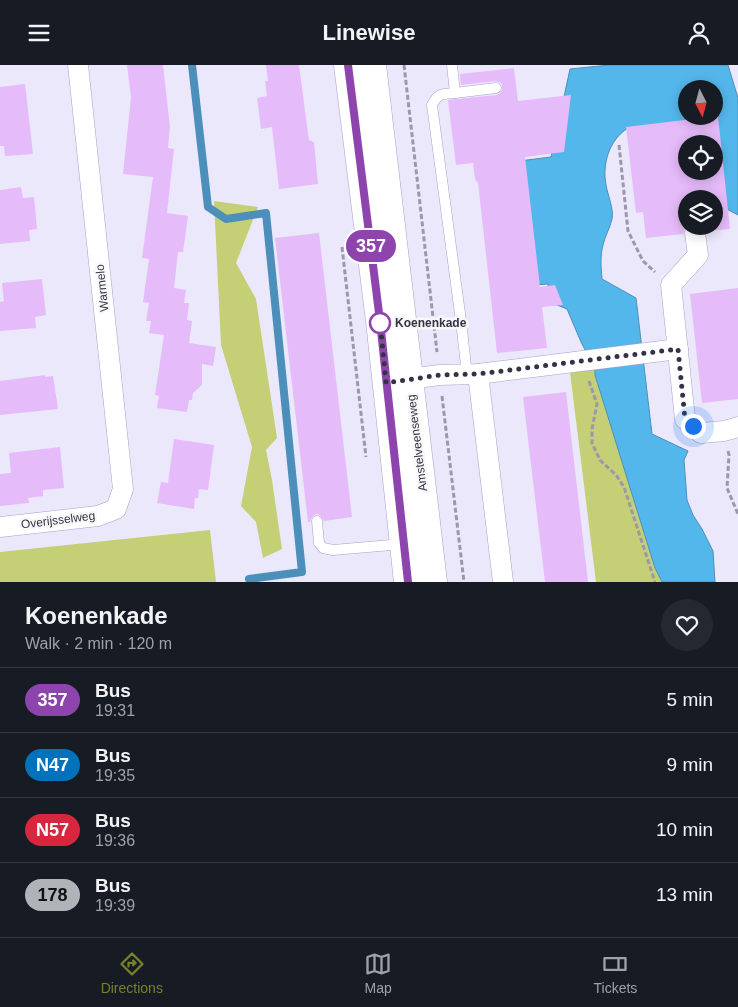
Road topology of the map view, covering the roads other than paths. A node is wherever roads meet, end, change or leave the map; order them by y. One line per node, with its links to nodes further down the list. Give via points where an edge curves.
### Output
1 (78, 65): 12 (street, Warmelo, via 123,489)
2 (348, 65): 10 (main road, Amstelveenseweg, via 380,321)
3 (372, 65): 10 (main road, Amstelveenseweg)
4 (452, 65): 6 (lane)
5 (496, 88): 6 (lane)
6 (455, 93): 9 (lane, via 436,97 432,105 460,311)
7 (694, 235): 8 (street, via 698,255 671,285)
8 (678, 349): 9 (street); 11 (street, via 685,419 701,433)
9 (473, 374): 10 (street); 18 (street)
10 (398, 381): 15 (main road, Amstelveenseweg); 17 (main road, Amstelveenseweg)
11 (731, 429)
12 (116, 509): 14 (street, Overijsselweg, via 98,516)
13 (317, 521): 15 (lane, via 319,543 323,548)
14 (0, 527)
15 (404, 544): 16 (main road, Amstelveenseweg)
16 (408, 582)
17 (433, 582)
18 (503, 582)

